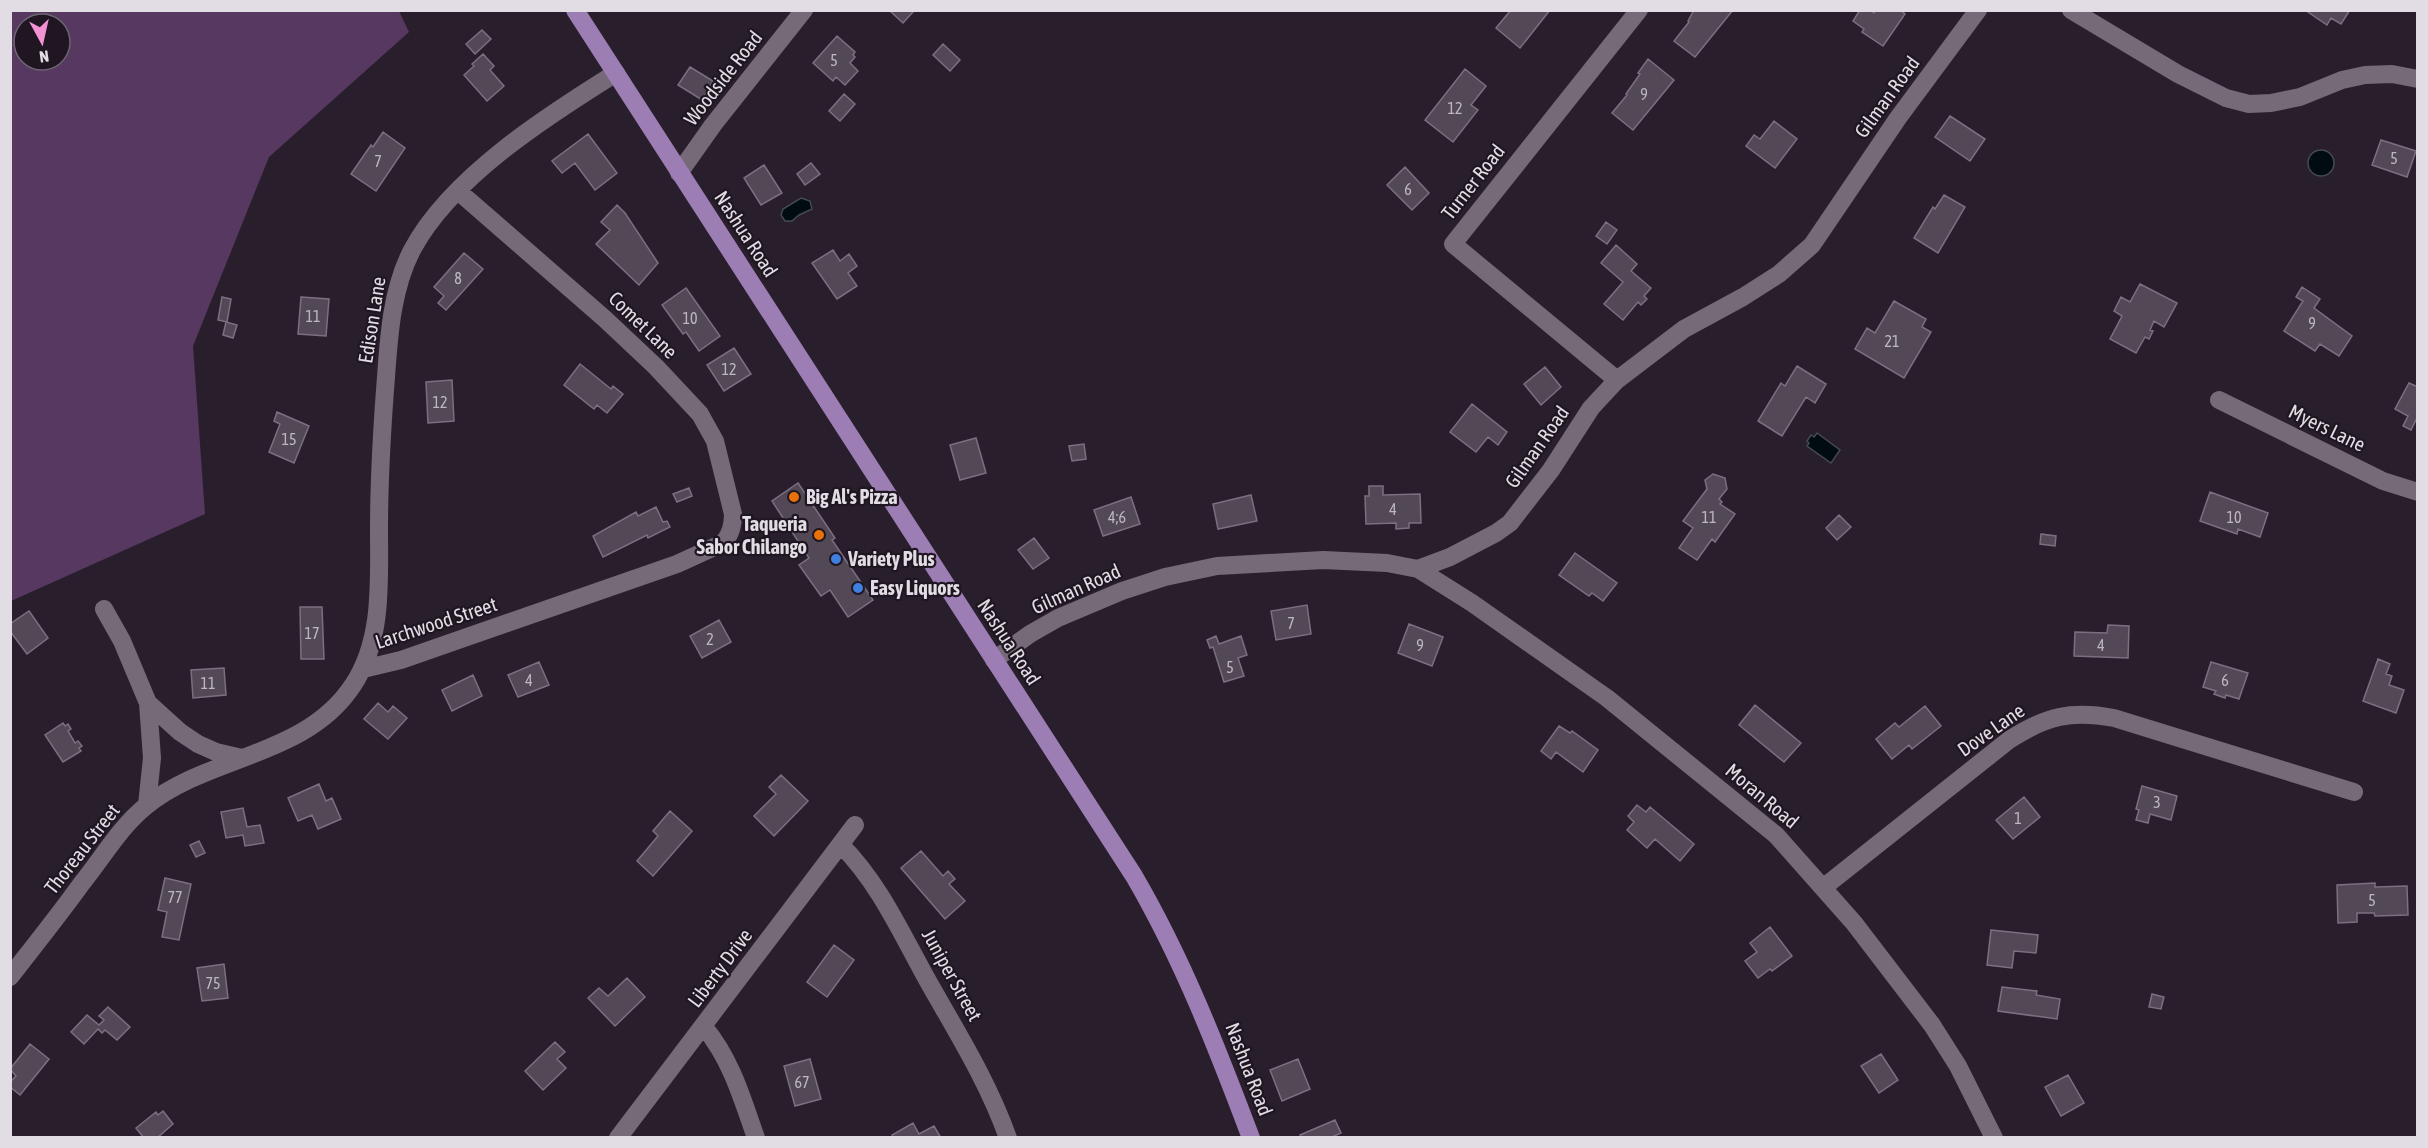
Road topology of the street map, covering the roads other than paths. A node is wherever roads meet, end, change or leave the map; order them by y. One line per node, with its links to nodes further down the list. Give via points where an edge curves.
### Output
1 (575, 10): 6 (main road, Nashua Road)
2 (804, 10): 8 (street, Woodside Road)
3 (1639, 10): 10 (street, Turner Road, via 1453,244)
4 (1978, 10): 10 (street, Gilman Road, via 1898,118 1812,245 1779,274 1684,329)
5 (2071, 10): 7 (street, via 2178,74 2226,98 2249,104 2300,97 2365,75 2392,74)
6 (616, 73): 8 (main road, Nashua Road); 9 (street, Edison Lane, via 526,131)
7 (2418, 79)
8 (679, 173): 16 (main road, Nashua Road)
9 (458, 191): 13 (street, Comet Lane, via 656,367 706,421 731,504); 17 (street, Edison Lane, via 412,249 392,315 382,420 378,604)
10 (1617, 380): 14 (street, Gilman Road, via 1592,408 1510,523 1479,544)
11 (2219, 400): 12 (street, Myers Lane, via 2383,481)
12 (2418, 492)
13 (731, 531): 17 (street, Larchwood Street, via 723,543 677,564 401,660)
14 (1418, 569): 16 (street, Gilman Road, via 1387,563 1323,560 1216,566 1122,591 1058,618); 24 (street, Moran Road, via 1606,698 1776,835)
15 (104, 609): 18 (street, via 122,640)
16 (994, 660): 30 (main road, Nashua Road, via 1159,919 1200,1008)
17 (363, 669): 19 (street, Larchwood Street, via 351,688 317,723)
18 (148, 703): 19 (street, via 198,744); 21 (street, via 152,758)
19 (242, 758): 21 (street, Thoreau Street, via 166,792)
20 (2354, 792): 24 (street, Dove Lane, via 2114,718 2066,715 2040,722 2009,740)
21 (147, 805): 25 (street, Thoreau Street, via 114,840)
22 (855, 825): 23 (street, Liberty Drive)
23 (841, 845): 26 (street, Liberty Drive); 29 (street, Juniper Street, via 868,876 888,908 984,1079)
24 (1824, 887): 31 (street, Moran Road, via 1932,1025)
25 (10, 977)
26 (704, 1027): 27 (street, Liberty Drive); 28 (street, via 729,1063)
27 (618, 1137)
28 (756, 1137)
29 (1008, 1137)
30 (1251, 1137)
31 (1994, 1137)

